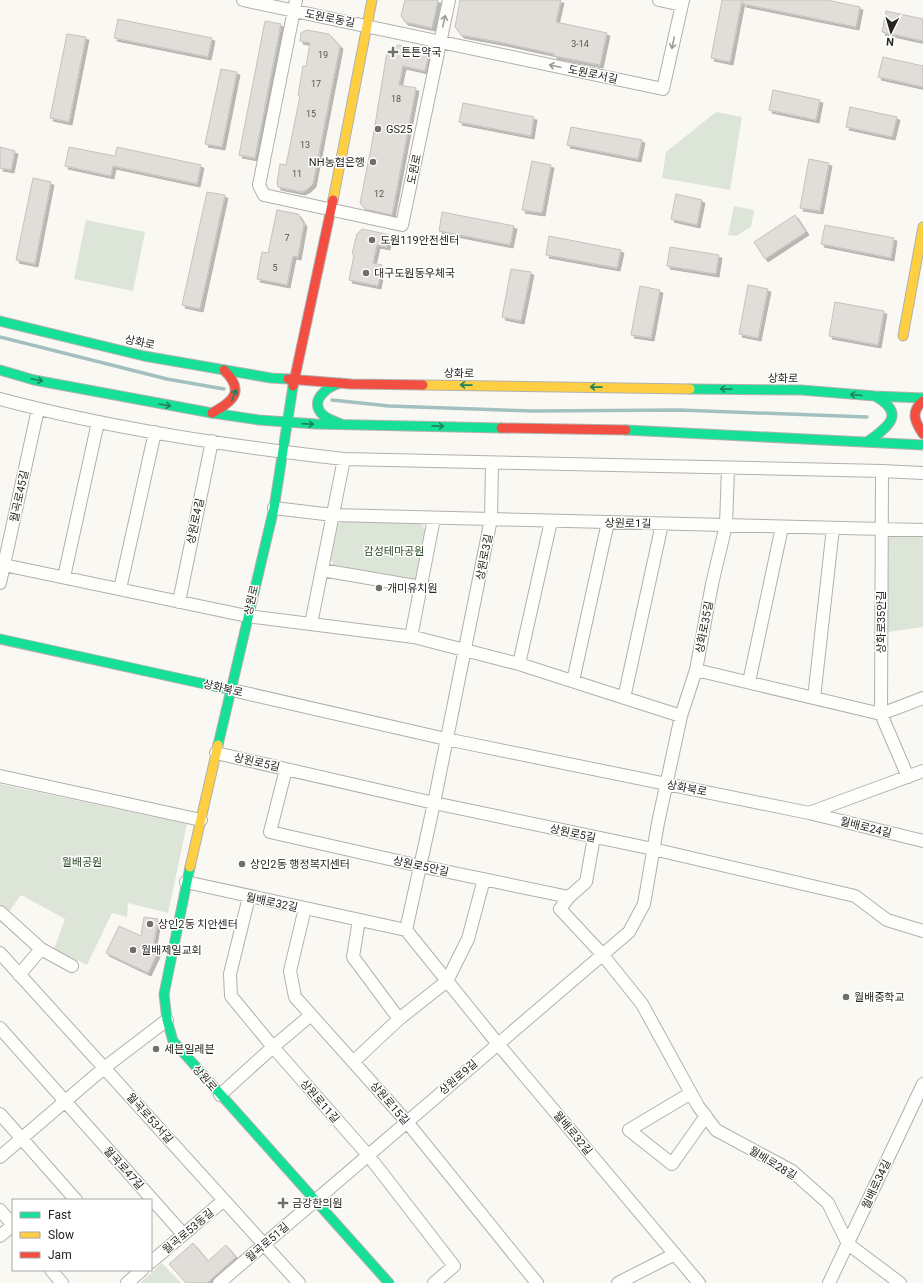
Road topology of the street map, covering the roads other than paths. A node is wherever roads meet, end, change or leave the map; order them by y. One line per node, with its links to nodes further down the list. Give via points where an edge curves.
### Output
1 (244, 0): 6 (street, 도원로동길)
2 (372, 0): 7 (main road)
3 (449, 0): 8 (street, one-way to 3)
4 (659, 0): 5 (street, 도원로서길)
5 (682, 2): 8 (street, 도원로서길, one-way to 8, via 663,89)
6 (295, 5): 7 (street, 도원로동길); 9 (street, 도원로, via 259,185 264,195)
7 (367, 25): 8 (street, 도원로서길); 9 (main road)
8 (440, 41): 9 (street, 도원로, via 402,225)
9 (331, 209): 15 (main road)
10 (923, 227): 12 (main road)
11 (0, 321): 14 (main road, 상화로, via 144,356)
12 (903, 336)
13 (0, 370): 21 (main road, one-way to 21, via 34,380)
14 (224, 370): 15 (main road, 상화로); 21 (main road, one-way to 14, via 225,407 234,397 236,385 232,376)
15 (294, 380): 16 (main road, 상화로); 23 (main road, 상원로)
16 (342, 383): 17 (main road, 상화로, one-way to 16, via 801,390); 24 (main road, via 328,387 321,393 318,407 323,415)
17 (875, 396): 18 (main road, 상화로); 28 (main road, via 889,404 892,418 888,426)
18 (923, 399): 26 (main road, via 914,416)
19 (0, 400): 20 (street)
20 (38, 409): 22 (street); 48 (street, 월곡로45길)
21 (212, 413): 23 (main road)
22 (98, 422): 25 (street); 50 (street)
23 (288, 422): 24 (main road, one-way to 24); 30 (main road, 상원로)
24 (343, 424): 28 (main road, one-way to 28, via 629,430)
25 (155, 432): 27 (street); 53 (street)
26 (923, 434)
27 (212, 441): 30 (street); 54 (street, 상원로4길)
28 (867, 442): 29 (main road)
29 (923, 445)
30 (283, 452): 31 (street); 36 (main road, 상원로)
31 (344, 459): 32 (street); 37 (street)
32 (492, 462): 33 (street); 39 (street, 상원로3길)
33 (728, 468): 34 (street); 43 (street, 상화로35길)
34 (882, 471): 35 (street); 46 (street, 상화로35안길)
35 (923, 473)
36 (274, 508): 37 (street, 상원로1길); 55 (main road, 상원로)
37 (333, 515): 38 (street, 상원로1길); 49 (street)
38 (434, 518): 39 (street, 상원로1길); 52 (street)
39 (491, 519): 40 (street, 상원로1길); 59 (street, 상원로3길)
40 (551, 521): 41 (street, 상원로1길); 60 (street)
41 (608, 522): 42 (street, 상원로1길); 62 (street)
42 (662, 524): 43 (street, 상원로1길); 65 (street)
43 (726, 525): 44 (street, 상원로1길); 61 (street, 상화로35길)
44 (782, 527): 45 (street, 상원로1길); 63 (street)
45 (833, 528): 46 (street, 상원로1길); 66 (street)
46 (881, 529): 47 (street, 상원로1길); 68 (street, 상화로35안길)
47 (923, 530)
48 (4, 565): 50 (street); 51 (street, 월곡로45길)
49 (322, 570): 52 (street); 56 (street)
50 (64, 577): 53 (street)
51 (0, 582)
52 (421, 587): 57 (street)
53 (120, 589): 54 (street)
54 (179, 602): 55 (street)
55 (247, 616): 56 (street); 64 (main road, 상원로)
56 (311, 624): 57 (street)
57 (411, 637): 59 (street)
58 (0, 639): 64 (main road, 상화북로)
59 (466, 650): 60 (street); 70 (street)
60 (519, 664): 62 (street)
61 (696, 670): 63 (street); 69 (street, 상화로35길)
62 (573, 681): 65 (street)
63 (749, 682): 66 (street)
64 (232, 690): 70 (street, 상화북로); 71 (main road, 상원로)
65 (624, 698): 69 (street)
66 (814, 698): 68 (street)
67 (923, 698): 68 (street)
68 (881, 714): 75 (street)
69 (682, 716): 76 (street, 상화로35길)
70 (446, 739): 76 (street, 상화북로); 77 (street)
71 (216, 753): 72 (street, 상원로5길); 79 (main road, 상원로)
72 (286, 769): 77 (street, 상원로5길); 83 (street, 상원로5안길, via 270,832)
73 (923, 771): 75 (street)
74 (0, 776): 79 (street)
75 (908, 777): 78 (street)
76 (668, 784): 78 (street, 상화북로); 82 (street, 상원로9길)
77 (434, 803): 80 (street, 상원로5길); 83 (street)
78 (809, 813): 81 (street, 월배로24길)
79 (201, 820): 85 (main road, 상원로)
80 (594, 837): 82 (street, 상원로5길); 87 (street, via 586,882)
81 (923, 841)
82 (653, 850): 92 (street, 상원로5길, via 855,896 887,920); 95 (street, 상원로9길, via 644,904 629,932)
83 (420, 866): 84 (street, 상원로5안길); 91 (street)
84 (484, 879): 87 (street, 상원로5안길); 98 (street, via 468,939)
85 (186, 882): 86 (street, 월배로32길); 100 (main road, 상원로, via 164,994)
86 (249, 897): 88 (street, 월배로32길); 104 (street, 상원로11길, via 230,974 231,996)
87 (569, 897): 95 (street, via 560,909)
88 (305, 908): 90 (street, 월배로32길); 99 (street, 상원로15길, via 290,971 295,997)
89 (0, 912): 93 (street)
90 (359, 920): 91 (street, 월배로32길); 101 (street, via 353,957)
91 (406, 930): 98 (street, 월배로32길)
92 (923, 931)
93 (41, 949): 96 (street); 97 (street)
94 (0, 953): 97 (street, 월곡로53서길)
95 (602, 954): 103 (street, 상원로9길); 108 (street, 월배로28길, via 642,1004)
96 (72, 966)
97 (19, 975): 106 (street, 월곡로53서길)
98 (447, 981): 101 (street); 103 (street, 월배로32길)
99 (312, 1015): 104 (street); 105 (street, 상원로15길)
100 (167, 1020): 106 (street); 109 (main road, 상원로, via 173,1041)
101 (399, 1020): 105 (street)
102 (0, 1028): 110 (street, 월곡로47길)
103 (498, 1044): 113 (street, 상원로9길); 129 (street, 월배로32길)
104 (273, 1047): 109 (street); 115 (street, 상원로11길)
105 (353, 1062): 113 (street, 상원로15길)
106 (104, 1068): 110 (street); 120 (street, 월곡로53서길)
107 (923, 1084): 128 (street, 월배로34길)
108 (691, 1092): 112 (street, 월배로28길); 112 (street, via 630,1130 672,1164)
109 (220, 1095): 121 (main road, 상원로)
110 (65, 1102): 114 (street); 119 (street, 월곡로47길)
111 (0, 1114): 114 (street)
112 (706, 1116): 128 (street, 월배로28길, via 716,1130 792,1171 828,1203)
113 (407, 1122): 115 (street, 상원로9길); 139 (street, 상원로15길)
114 (22, 1139): 116 (street); 117 (street)
115 (368, 1155): 121 (street, 상원로9길); 138 (street, 상원로11길, via 454,1266)
116 (0, 1157)
117 (75, 1199)
118 (152, 1199): 125 (street, 월곡로47길)
119 (152, 1199)
120 (224, 1200): 125 (street, 월곡로53동길); 127 (street, 월곡로53서길)
121 (315, 1201): 127 (street, 월곡로51길); 137 (main road, 상원로)
122 (0, 1210): 123 (street)
123 (12, 1224)
124 (12, 1226): 126 (street)
125 (183, 1234): 130 (street, 월곡로53동길)
126 (0, 1236)
127 (264, 1244): 135 (street, 월곡로51길); 136 (street, 월곡로53서길)
128 (848, 1244): 142 (street, 월배로34길); 143 (street, 월배로28길)
129 (675, 1254): 140 (street); 141 (street, 월배로32길)
130 (152, 1261)
131 (52, 1271): 133 (street)
132 (140, 1271): 134 (street)
133 (62, 1283)
134 (127, 1283)
135 (219, 1283)
136 (300, 1283)
137 (389, 1283)
138 (434, 1283)
139 (536, 1283)
140 (618, 1283)
141 (699, 1283)
142 (829, 1283)
143 (900, 1283)

